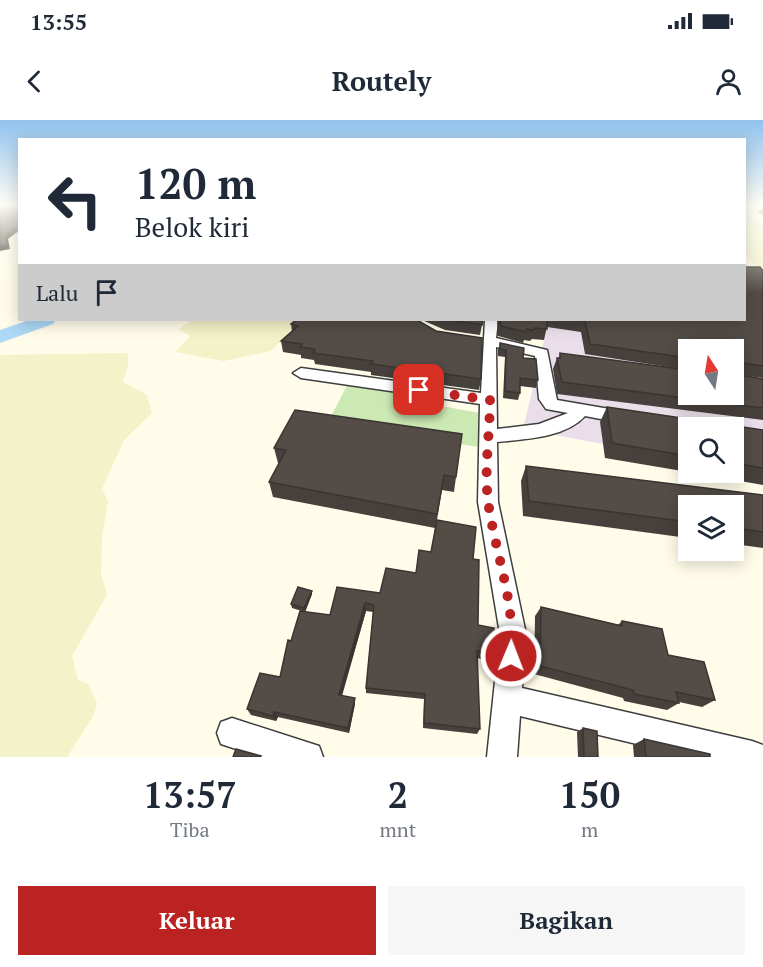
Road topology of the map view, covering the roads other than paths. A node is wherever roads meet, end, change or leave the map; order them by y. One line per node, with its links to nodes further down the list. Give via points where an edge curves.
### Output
1 (487, 337): 3 (street); 4 (street, via 538,350 549,357 549,402 558,408)
2 (301, 373): 3 (street)
3 (490, 400): 6 (street)
4 (580, 411): 5 (street); 6 (street, via 574,418 548,429)
5 (638, 419)
6 (490, 436): 7 (street, via 488,502 513,634)
7 (507, 699): 9 (street); 11 (street)
8 (232, 733): 10 (street)
9 (752, 756)
10 (308, 757)
11 (502, 757)

